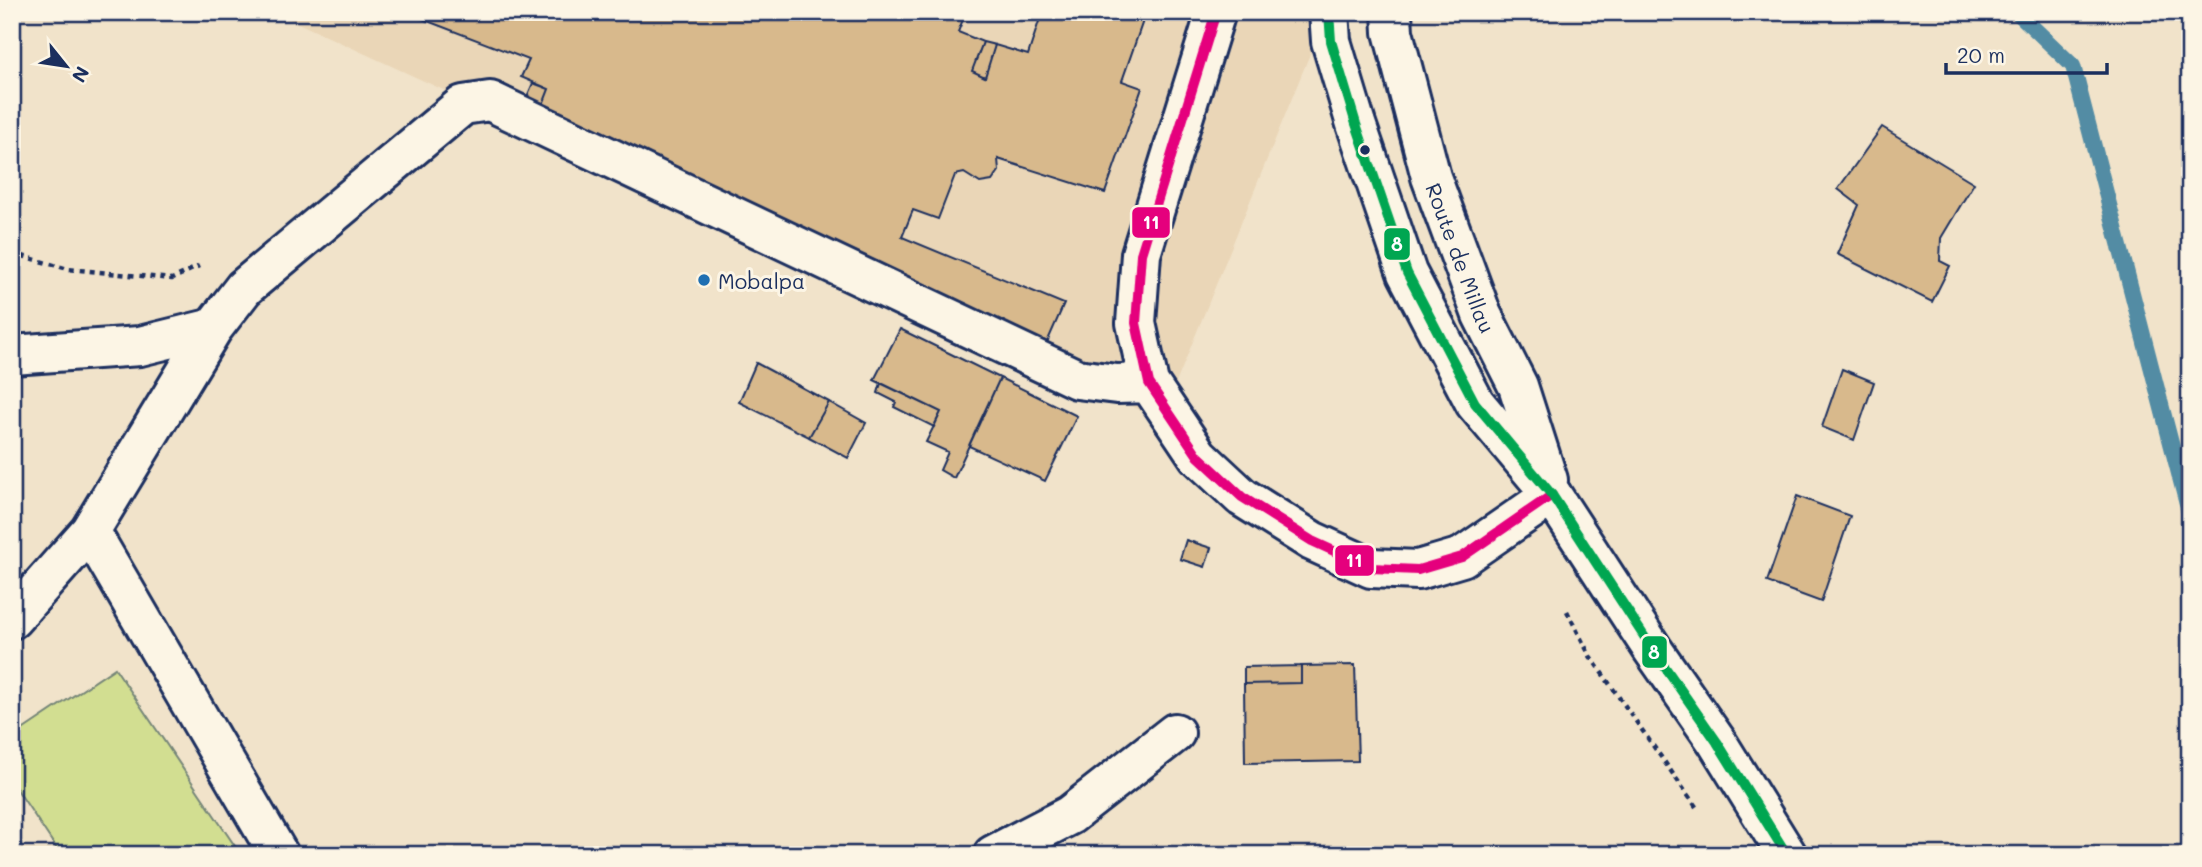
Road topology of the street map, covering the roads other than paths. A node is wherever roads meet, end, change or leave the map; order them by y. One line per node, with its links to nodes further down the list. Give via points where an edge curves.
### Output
1 (1216, 12): 6 (street, via 1141,254 1136,323)
2 (1329, 12): 7 (street, Route de Millau, via 1331,41 1407,273 1475,403)
3 (1392, 12): 7 (street, Route de Millau, via 1393,32 1432,177 1482,315 1518,386)
4 (213, 328): 5 (street, via 140,346); 6 (street, via 243,288 463,105 490,100 1077,379); 8 (street)
5 (12, 355)
6 (1149, 383): 7 (street, via 1198,456 1242,498 1312,541 1371,568 1418,570 1462,557)
7 (1552, 495): 13 (street, Route de Millau)
8 (90, 531): 9 (street); 11 (street)
9 (12, 619)
10 (1175, 733): 12 (street, via 1070,815)
11 (279, 855)
12 (993, 855)
13 (1787, 855)

